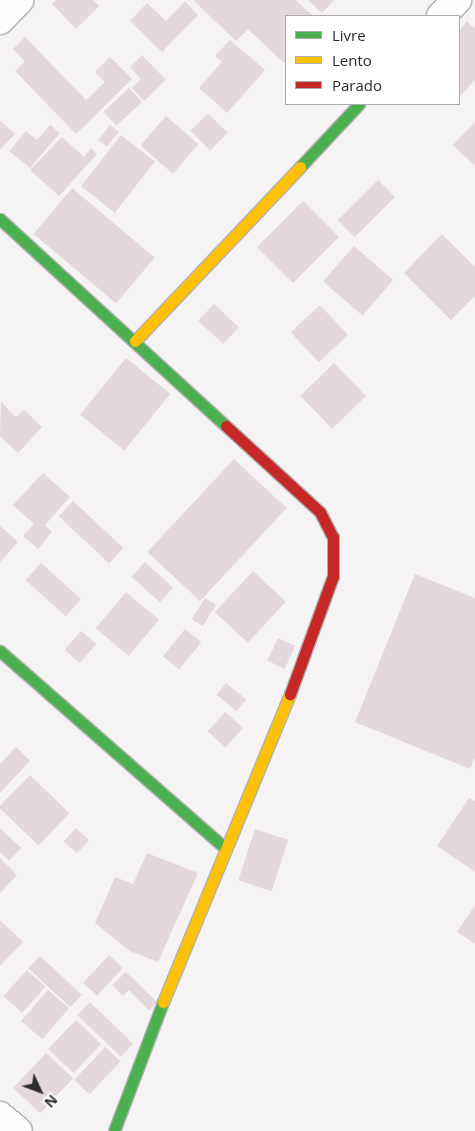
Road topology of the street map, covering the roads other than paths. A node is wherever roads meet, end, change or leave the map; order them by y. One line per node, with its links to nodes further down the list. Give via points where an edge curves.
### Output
1 (20, 0): 4 (street)
2 (456, 0): 3 (street)
3 (442, 15)
4 (0, 20)
5 (358, 105): 7 (street)
6 (0, 219): 7 (street)
7 (134, 341): 9 (street, via 320,512 332,538 333,576 299,674)
8 (0, 651): 9 (street)
9 (225, 848): 12 (street)
10 (0, 1116): 11 (street)
11 (18, 1131)
12 (114, 1131)

